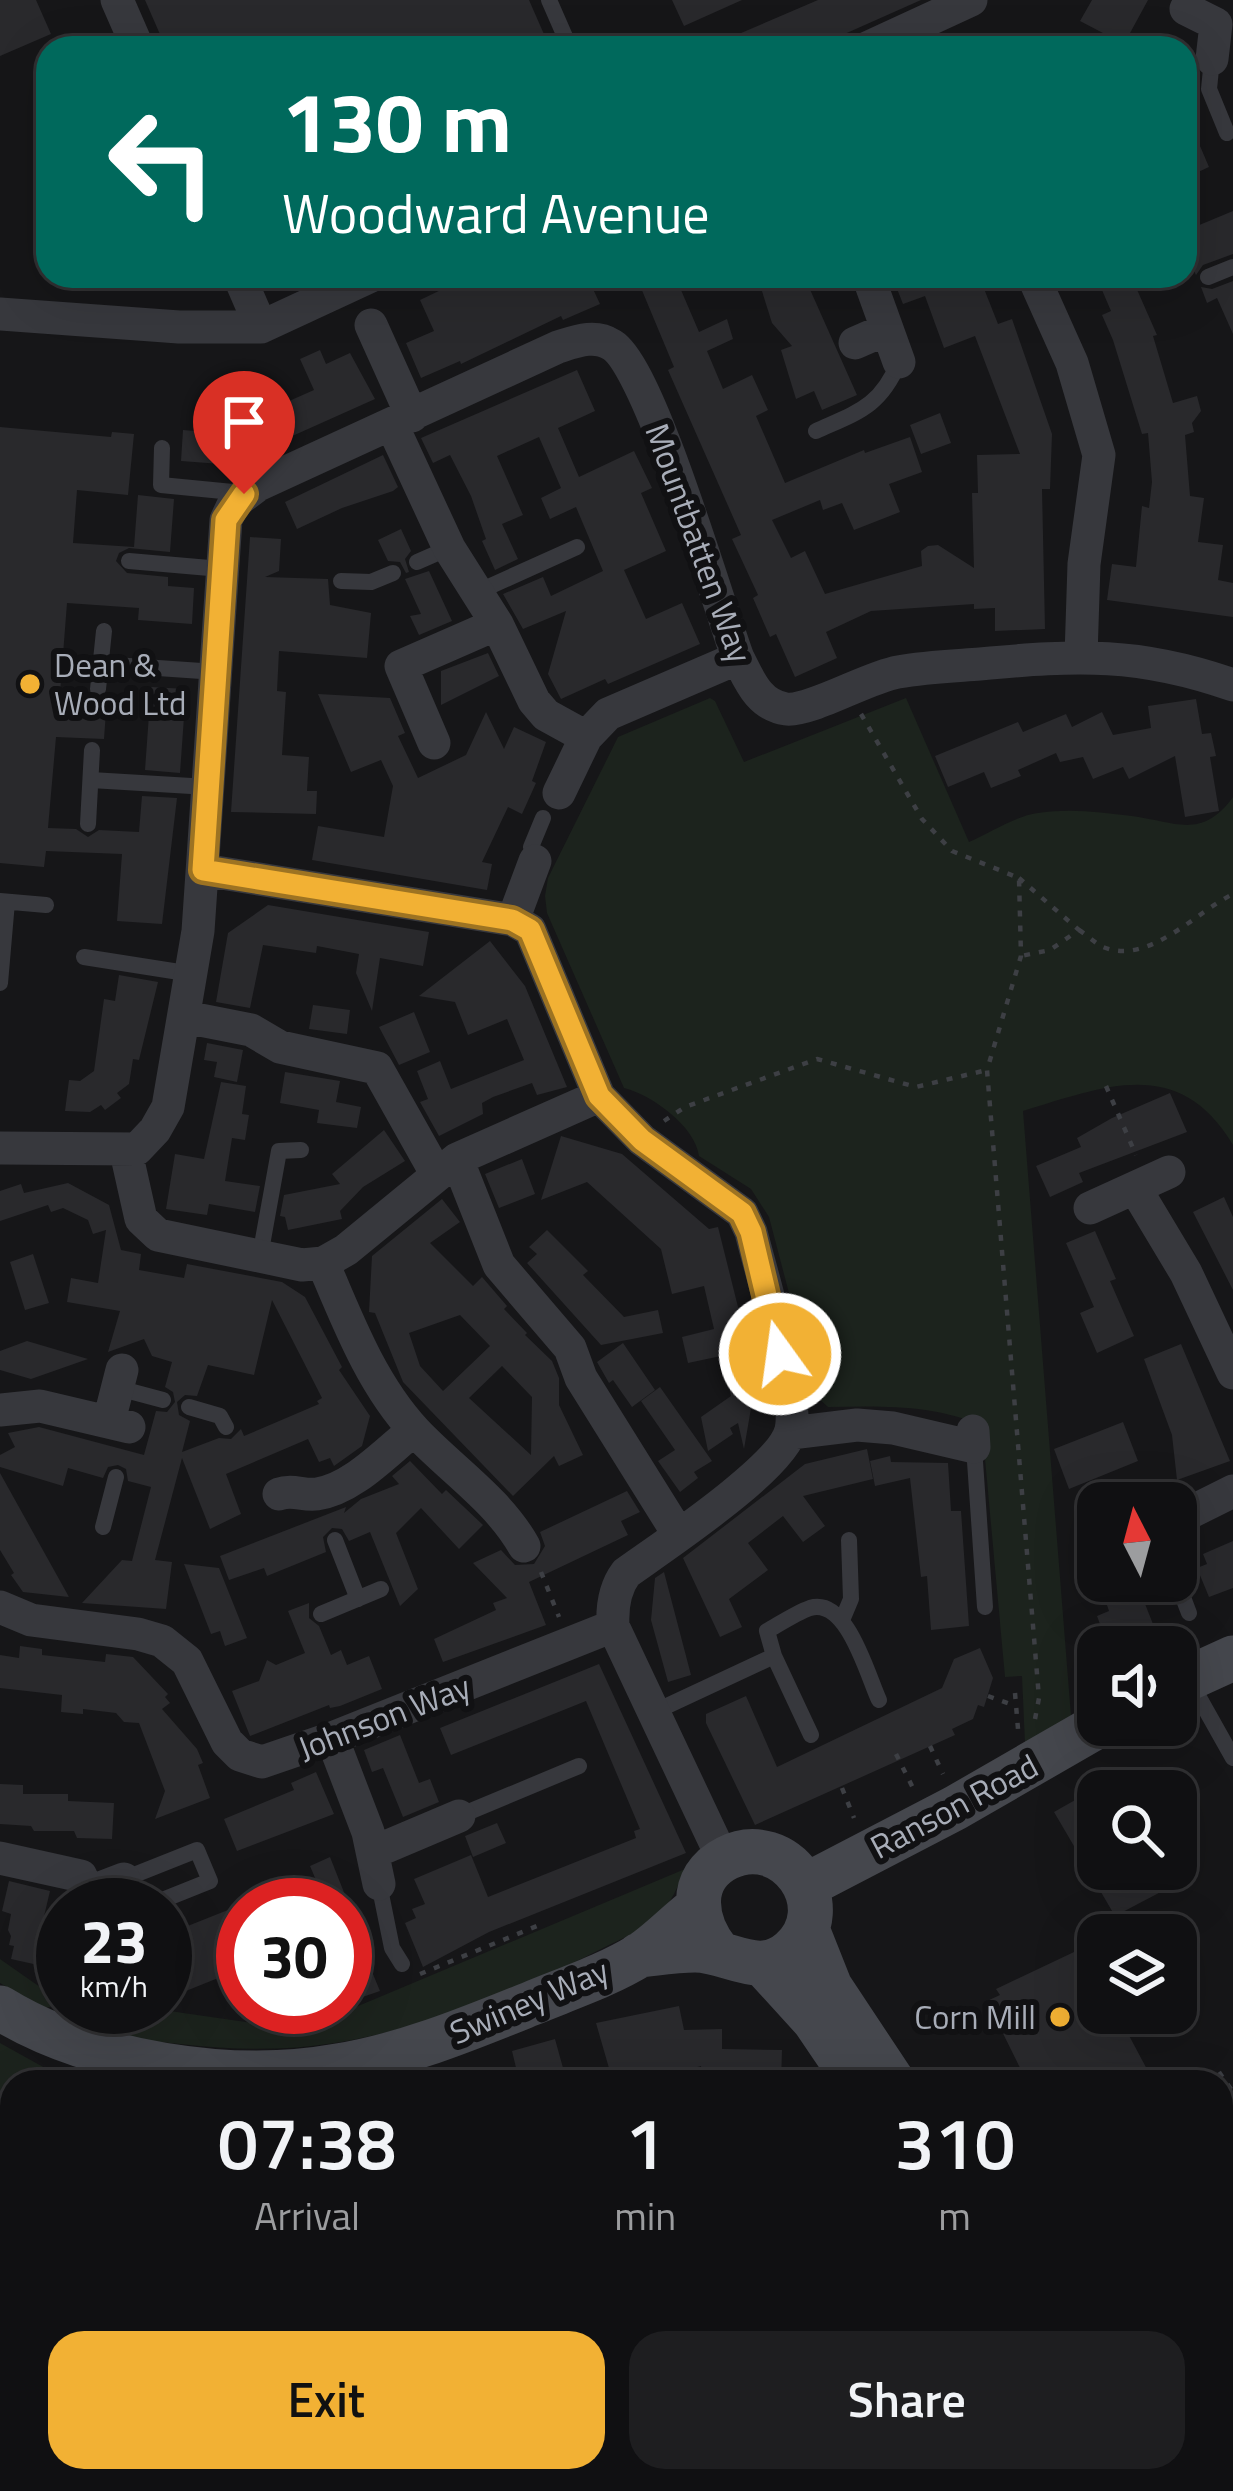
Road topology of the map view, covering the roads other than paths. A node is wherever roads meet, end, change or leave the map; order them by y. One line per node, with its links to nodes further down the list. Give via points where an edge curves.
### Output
1 (117, 0): 5 (street)
2 (549, 0): 6 (lane)
3 (960, 2): 7 (street)
4 (1212, 16): 8 (street)
5 (133, 36)
6 (566, 36)
7 (891, 36)
8 (1212, 59): 9 (lane, via 1209,89)
9 (1227, 133)
10 (1233, 267): 11 (lane)
11 (1208, 277)
12 (244, 288): 18 (street)
13 (344, 288): 18 (street)
14 (872, 288): 19 (street)
15 (1039, 288): 36 (street, via 1099,455)
16 (0, 314): 18 (street)
17 (371, 325): 22 (street)
18 (261, 326)
19 (887, 329): 20 (street); 21 (street)
20 (855, 343)
21 (899, 362): 23 (lane, via 869,407)
22 (402, 420): 25 (street, Mountbatten Way); 27 (street); 37 (street, Mountbatten Way, via 577,340 618,349 673,462)
23 (816, 431)
24 (162, 448): 25 (lane, via 161,485)
25 (244, 494): 30 (street, via 226,520)
26 (577, 547): 33 (lane)
27 (449, 548): 29 (lane); 33 (street)
28 (129, 561): 30 (lane)
29 (417, 562)
30 (221, 569): 39 (street)
31 (393, 573): 32 (lane)
32 (341, 581)
33 (475, 593): 34 (street)
34 (497, 624): 42 (street, via 539,708); 43 (street, via 401,666)
35 (104, 632): 38 (lane)
36 (1081, 656): 37 (street, Mountbatten Way, via 899,672 788,710 760,697); 40 (street, Mountbatten Way, via 1153,662)
37 (738, 658): 42 (street, via 619,708)
38 (100, 664): 39 (lane); 41 (lane)
39 (216, 672): 46 (street)
40 (1233, 685)
41 (98, 689)
42 (586, 737): 47 (street)
43 (434, 743)
44 (92, 750): 45 (lane)
45 (91, 779): 46 (lane); 48 (lane)
46 (208, 787): 50 (street)
47 (551, 806): 49 (lane, via 531,847)
48 (88, 824)
49 (535, 861): 53 (street)
50 (203, 870): 53 (street); 55 (street)
51 (4, 902): 52 (lane); 56 (lane)
52 (46, 905)
53 (512, 920): 58 (street, via 538,941)
54 (84, 957): 55 (lane)
55 (192, 974): 57 (street)
56 (0, 983)
57 (184, 1016): 61 (street, via 168,1107 144,1144); 62 (street, via 376,1068)
58 (599, 1096): 62 (street); 73 (street, via 642,1140 742,1213 790,1394)
59 (0, 1148): 61 (street)
60 (301, 1150): 64 (lane, via 279,1151)
61 (126, 1151): 64 (street, via 148,1228)
62 (446, 1166): 65 (street); 80 (street, via 499,1264 570,1348)
63 (1090, 1208): 66 (street, via 1150,1181)
64 (260, 1256): 65 (street)
65 (323, 1263): 72 (street, via 380,1385)
66 (1233, 1373)
67 (120, 1379): 68 (lane); 70 (street, via 120,1433 40,1406)
68 (163, 1400)
69 (189, 1407): 71 (lane, via 220,1416)
70 (0, 1410)
71 (226, 1427)
72 (414, 1430): 77 (street, via 321,1505 290,1491); 83 (street)
73 (790, 1433): 74 (street, via 857,1425); 80 (street, via 772,1462)
74 (974, 1439): 88 (lane)
75 (116, 1478): 79 (lane)
76 (1233, 1491): 78 (street)
77 (279, 1495)
78 (1197, 1509)
79 (103, 1527)
80 (679, 1535): 92 (street, via 626,1573)
81 (335, 1540): 85 (lane)
82 (849, 1540): 91 (lane, via 851,1599)
83 (524, 1546)
84 (381, 1589): 85 (lane)
85 (358, 1599): 90 (lane)
86 (1185, 1602): 89 (lane)
87 (0, 1607): 100 (street, Johnson Way, via 31,1620 152,1636 176,1649 227,1742 250,1760)
88 (985, 1607)
89 (1189, 1613)
90 (321, 1614)
91 (843, 1618): 93 (lane, via 814,1606 767,1630); 96 (lane)
92 (614, 1626): 98 (street); 100 (street, Johnson Way)
93 (774, 1656): 98 (lane); 99 (lane)
94 (1233, 1658): 95 (street)
95 (1197, 1674)
96 (879, 1700)
97 (1197, 1703): 102 (lane)
98 (654, 1712): 106 (street)
99 (812, 1735)
100 (332, 1738): 108 (street)
101 (1077, 1738): 113 (street, Ranson Road)
102 (1233, 1758)
103 (579, 1766): 104 (lane)
104 (459, 1816): 108 (street)
105 (0, 1858): 109 (street)
106 (723, 1859): 113 (street, via 771,1853 792,1865); 114 (street, Swiney Way, via 709,1872)
107 (168, 1861): 110 (lane); 111 (lane); 112 (lane, via 197,1850 210,1881)
108 (376, 1868): 117 (lane)
109 (65, 1878)
110 (126, 1878)
111 (174, 1878)
112 (192, 1888)
113 (807, 1907): 118 (street, via 790,1952); 125 (street, via 830,1987)
114 (697, 1908): 115 (street); 116 (street, Swiney Way)
115 (718, 1952): 116 (street, Swiney Way); 118 (street, Swiney Way)
116 (640, 1955): 123 (street, Swiney Way)
117 (402, 1964)
118 (763, 1964): 124 (street)
119 (0, 2008): 120 (street, Swiney Way)
120 (36, 2016)
121 (97, 2034): 122 (street, Swiney Way, via 165,2065)
122 (235, 2070)
123 (349, 2070)
124 (848, 2070)
125 (885, 2070)

